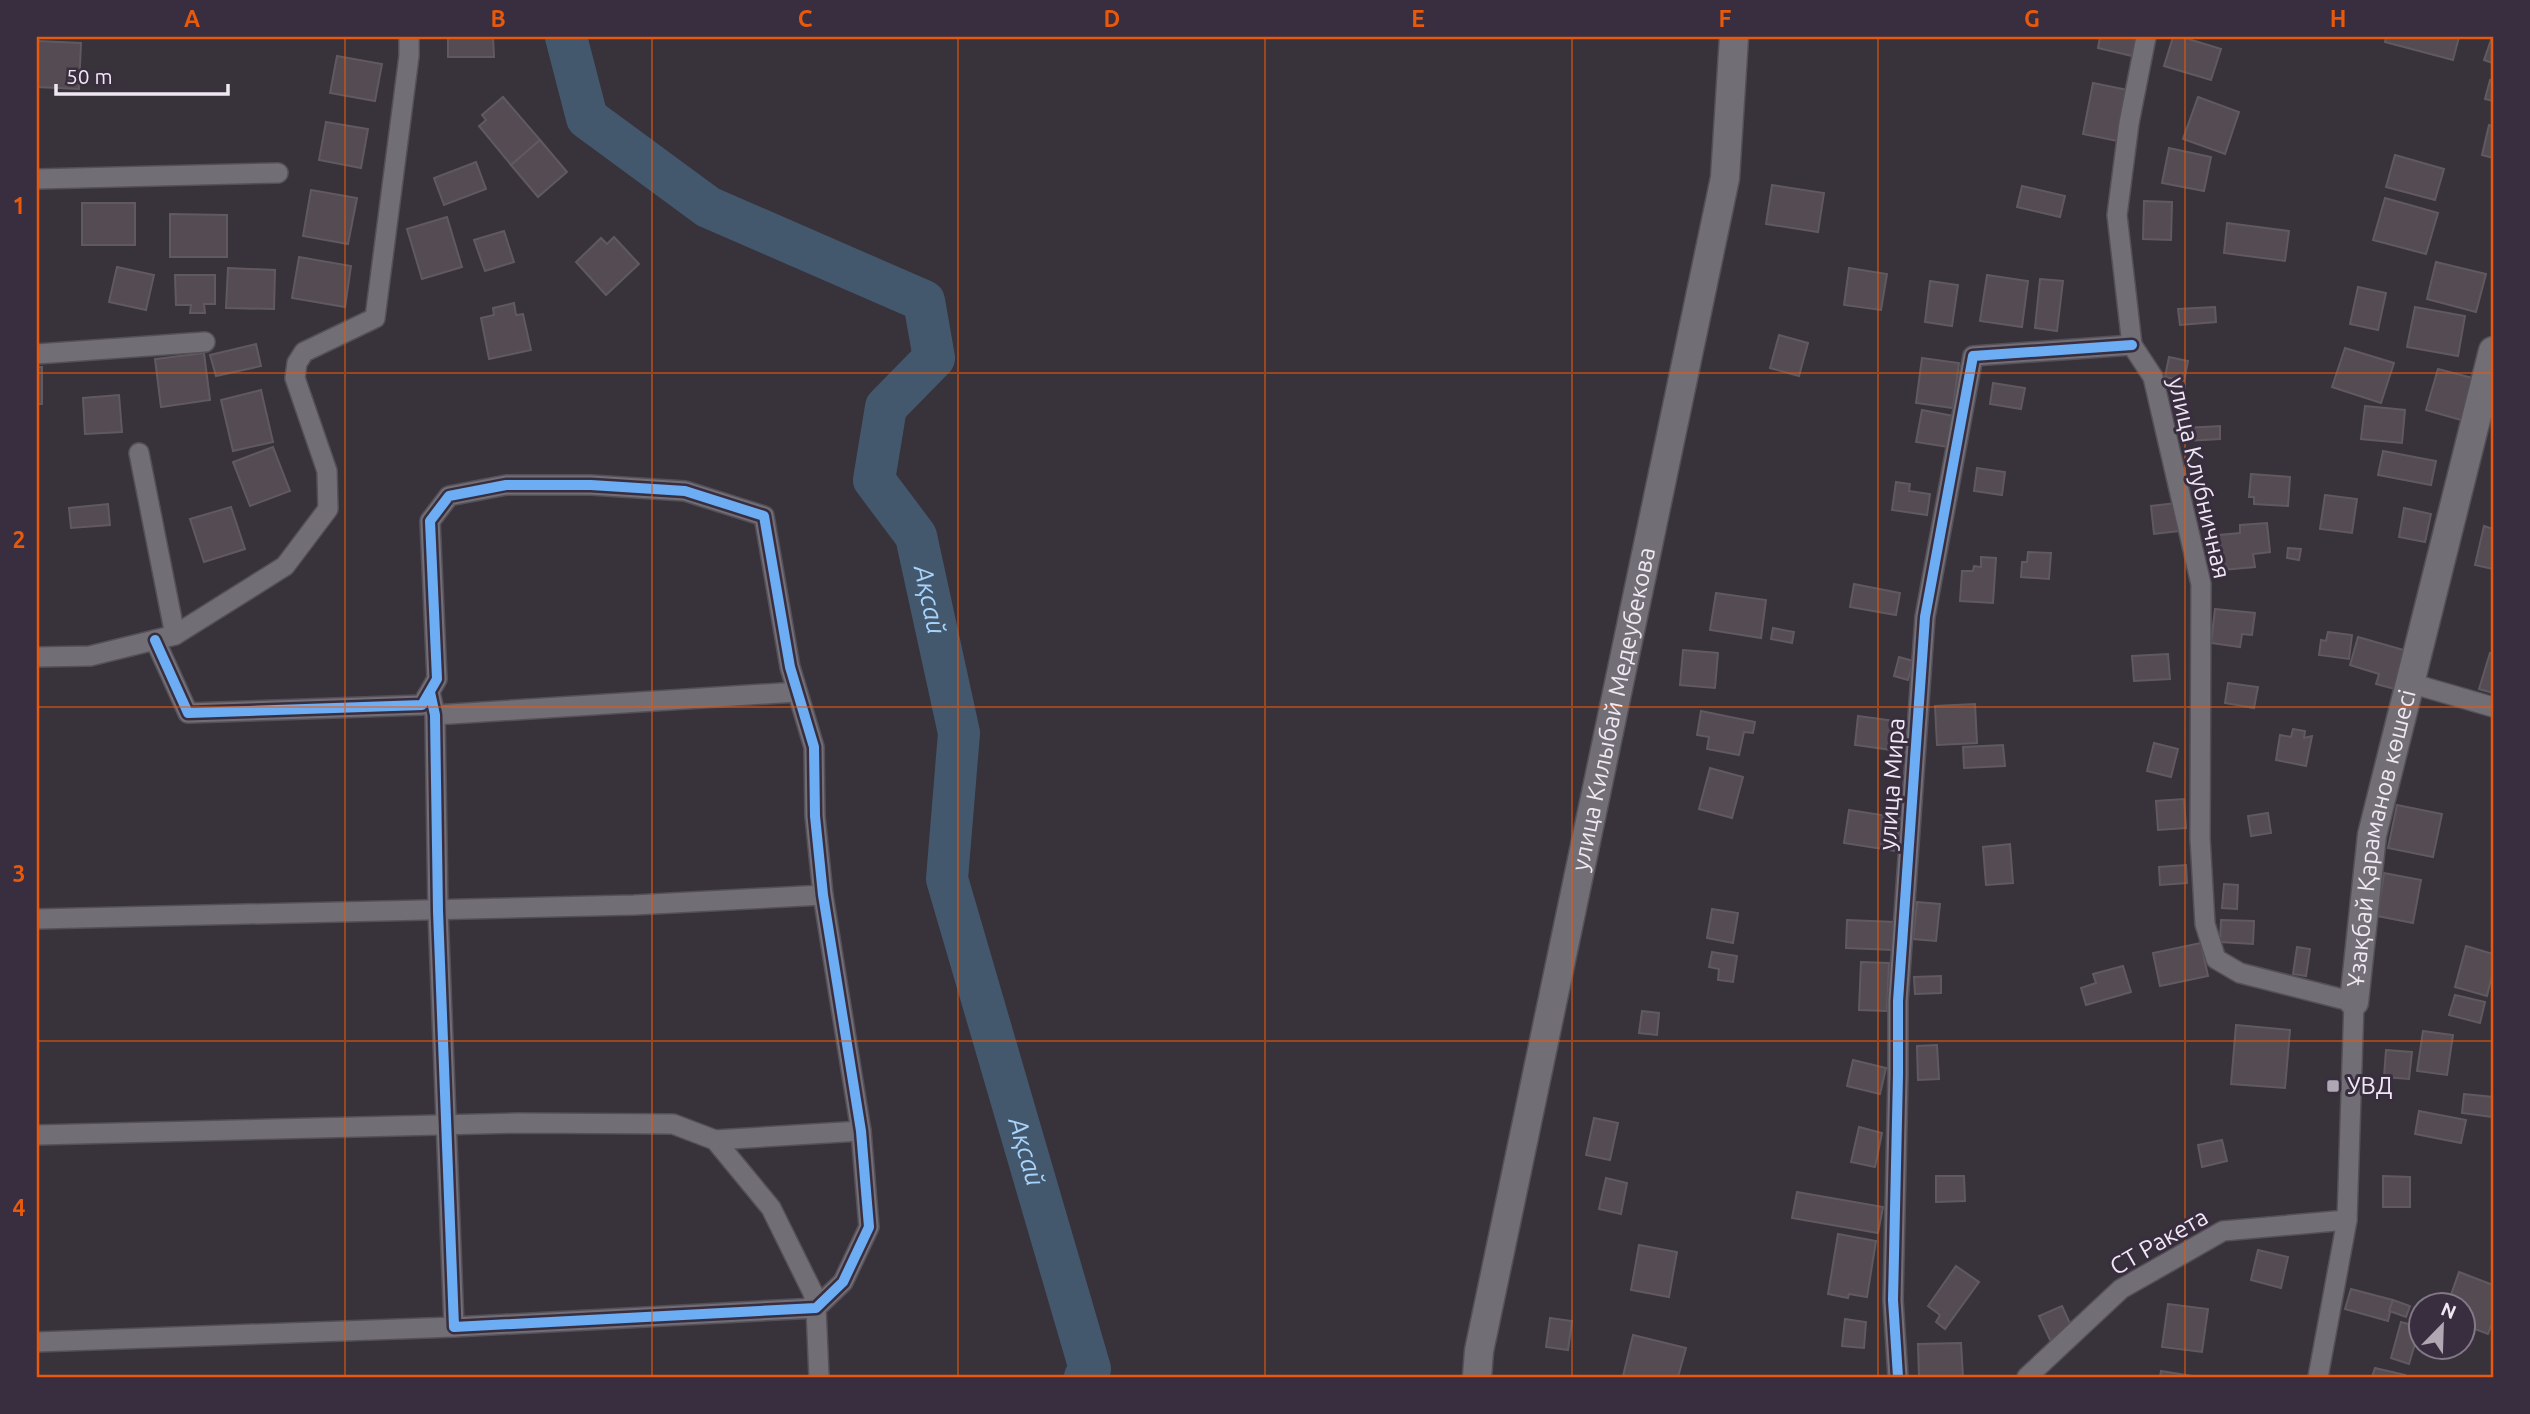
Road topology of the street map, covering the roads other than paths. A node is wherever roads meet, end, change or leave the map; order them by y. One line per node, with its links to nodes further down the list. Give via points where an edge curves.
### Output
1 (1734, 37): 32 (main road, улица Килыбай Медеубекова, via 1726,178)
2 (2146, 37): 7 (street, улица Клубничная, via 2117,215)
3 (409, 47): 11 (street, via 375,318 304,352 297,363 295,378 327,471 328,509 285,566)
4 (278, 173): 5 (street)
5 (37, 179)
6 (205, 342): 9 (street)
7 (2132, 345): 22 (street, улица Клубничная, via 2153,377 2201,584 2200,838 2205,924 2216,959 2240,973); 33 (street, улица Мира, via 1973,356 1924,631 1898,1001 1893,1300)
8 (2493, 351): 14 (main road, Ұзақбай Қараманов көшесі)
9 (37, 354)
10 (139, 453): 11 (street)
11 (175, 635): 12 (street)
12 (155, 640): 13 (street, via 90,656); 15 (street, via 188,713 422,705)
13 (37, 657)
14 (2410, 682): 17 (street); 22 (main road, Ұзақбай Қараманов көшесі, via 2372,835)
15 (430, 692): 16 (street, via 437,679 430,521 449,496 506,485 590,485 685,491 764,516); 18 (street)
16 (797, 692): 18 (street); 19 (street, via 814,747)
17 (2493, 707)
18 (435, 715): 20 (street)
19 (823, 895): 20 (street); 24 (street)
20 (438, 911): 21 (street); 23 (street)
21 (37, 919)
22 (2354, 1002): 27 (street, Ұзақбай Қараманов көшесі)
23 (446, 1127): 25 (street); 26 (street, via 673,1124); 29 (street)
24 (861, 1131): 26 (street); 28 (street, via 869,1227 843,1282)
25 (37, 1135)
26 (715, 1140): 28 (street, via 771,1209)
27 (2347, 1220): 34 (street, СТ Ракета, via 2223,1231 2121,1289); 35 (street, Ұзақбай Қараманов көшесі)
28 (816, 1308): 29 (street); 31 (street)
29 (454, 1327): 30 (street)
30 (37, 1342)
31 (820, 1377)
32 (1477, 1377)
33 (1898, 1377)
34 (2027, 1377)
35 (2318, 1377)

